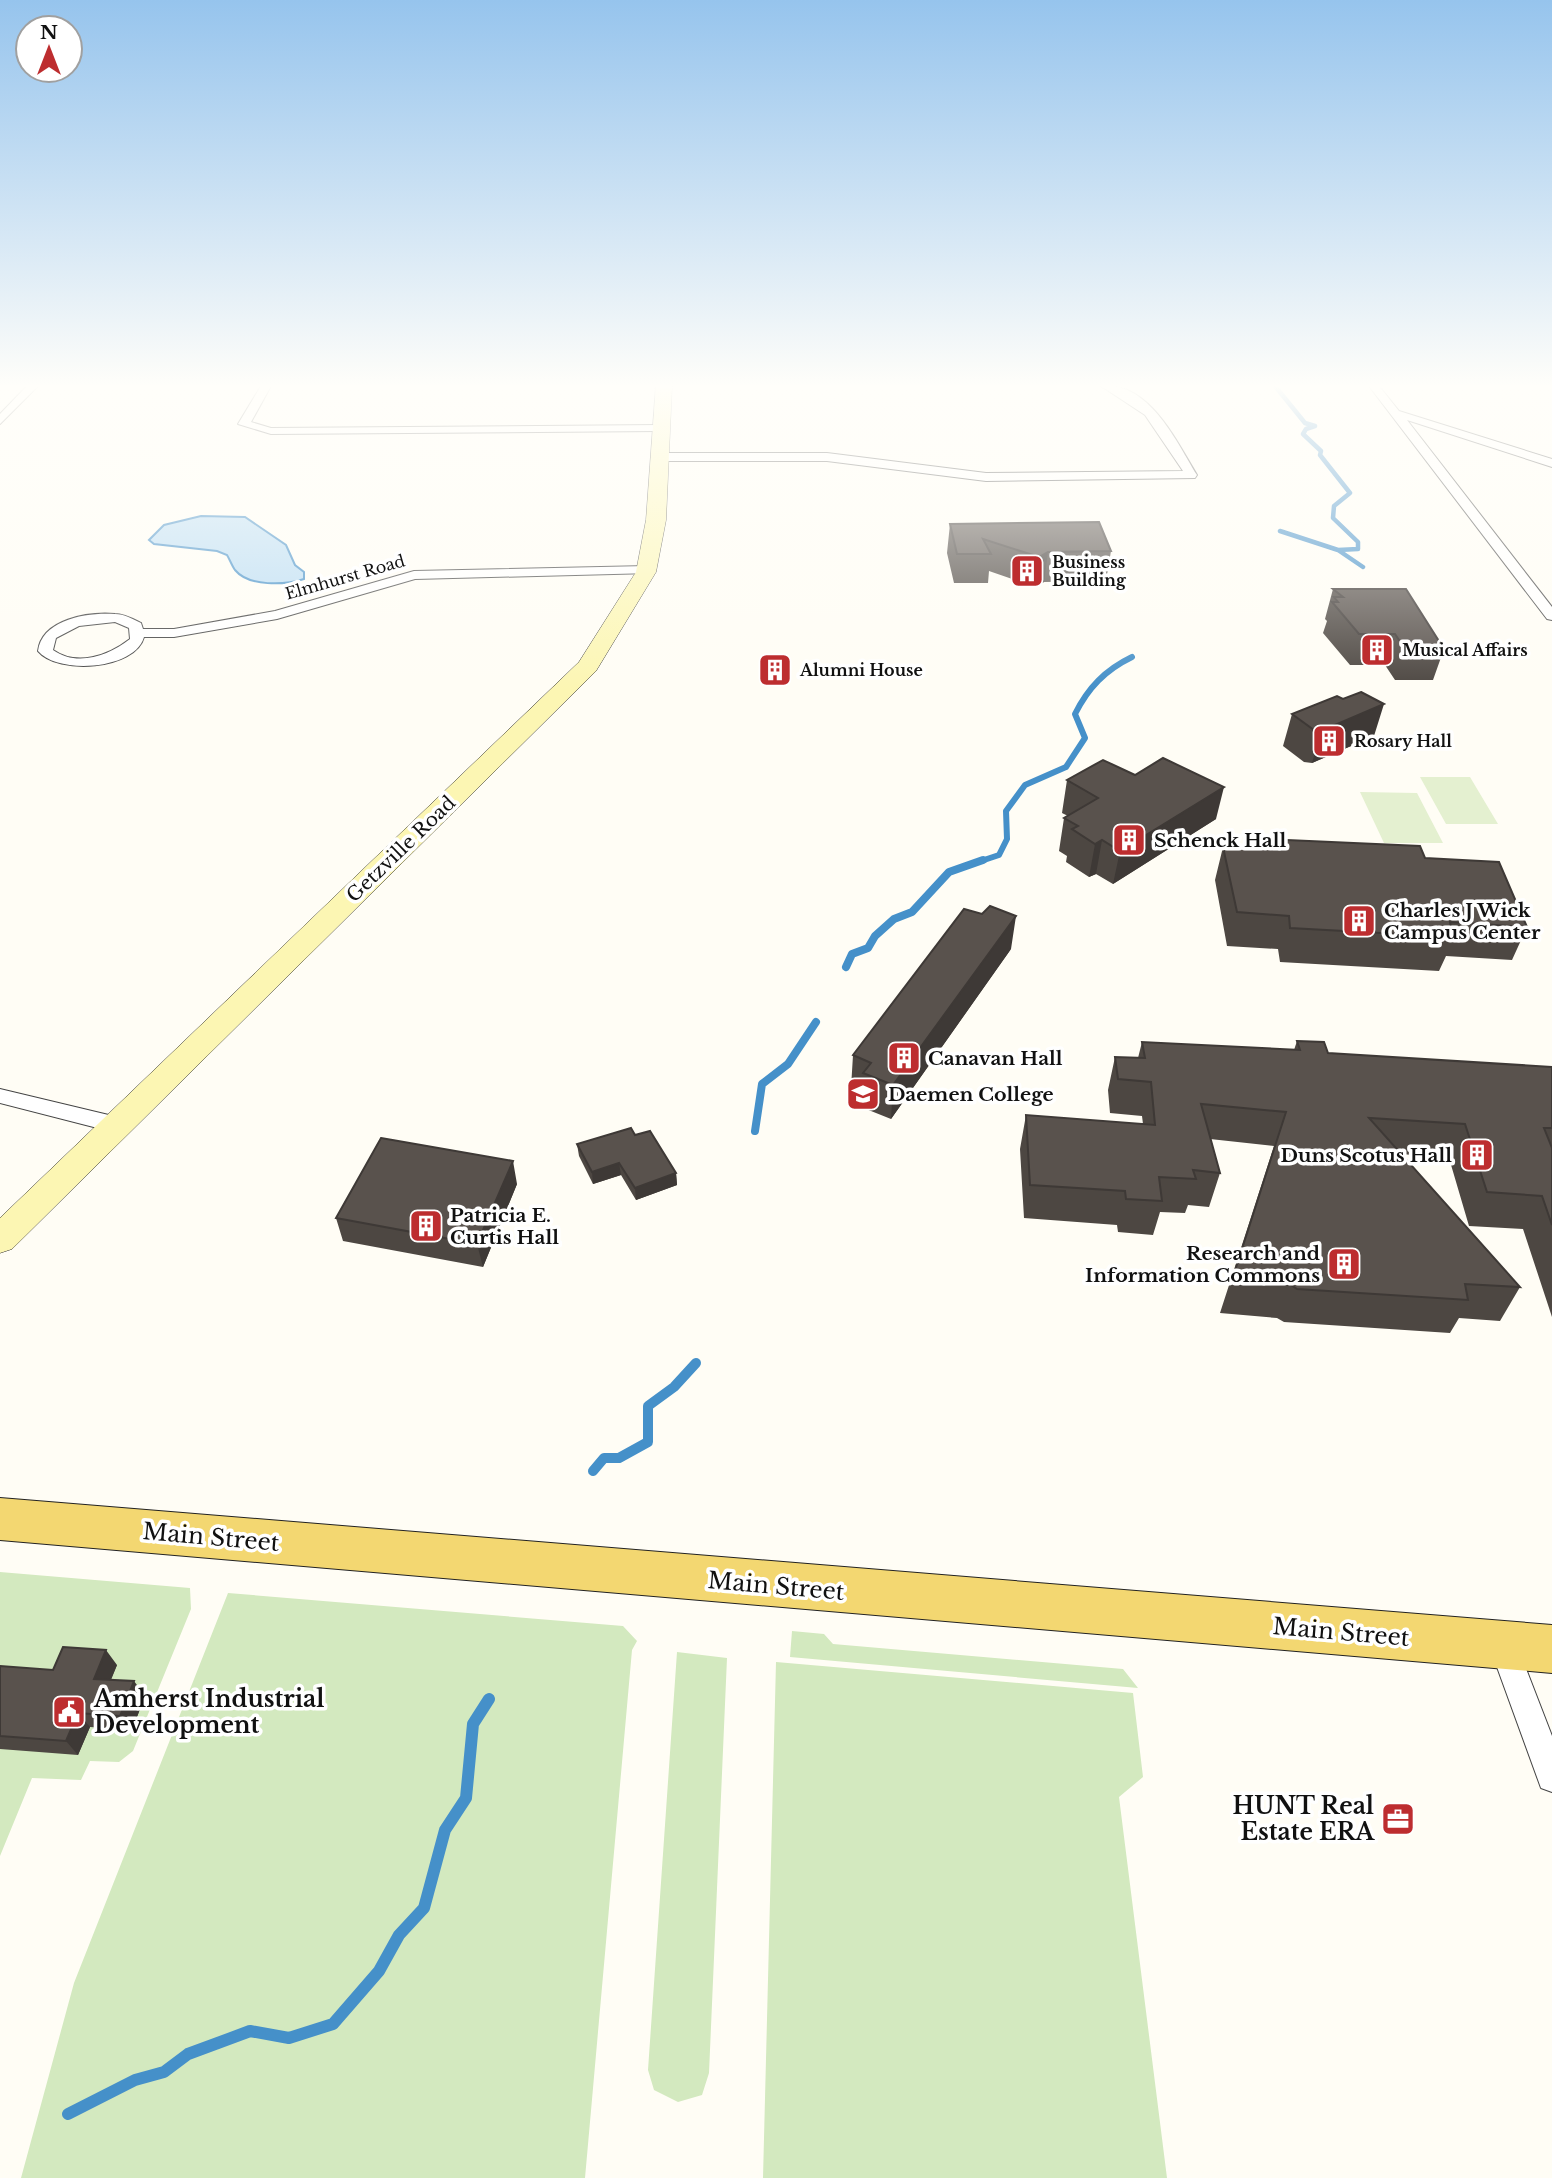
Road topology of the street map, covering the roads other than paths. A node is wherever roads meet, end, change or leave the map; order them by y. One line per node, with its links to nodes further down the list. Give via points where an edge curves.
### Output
1 (658, 488): 3 (street, Getzville Road)
2 (1453, 488): 4 (street)
3 (647, 570): 5 (street, Elmhurst Road, via 414,575 277,615 174,633); 7 (street, Getzville Road, via 589,666)
4 (1552, 616)
5 (139, 633): 5 (street, Elmhurst Road, via 136,626 117,618 87,620 49,636 45,651 61,660 89,661 118,653 137,640)
6 (0, 1096): 7 (street)
7 (117, 1125): 8 (street, Getzville Road)
8 (0, 1239)
9 (0, 1519): 10 (main road, Main Street)
10 (1503, 1645): 11 (main road, Main Street); 12 (street)
11 (1552, 1649)
12 (1552, 1777)

